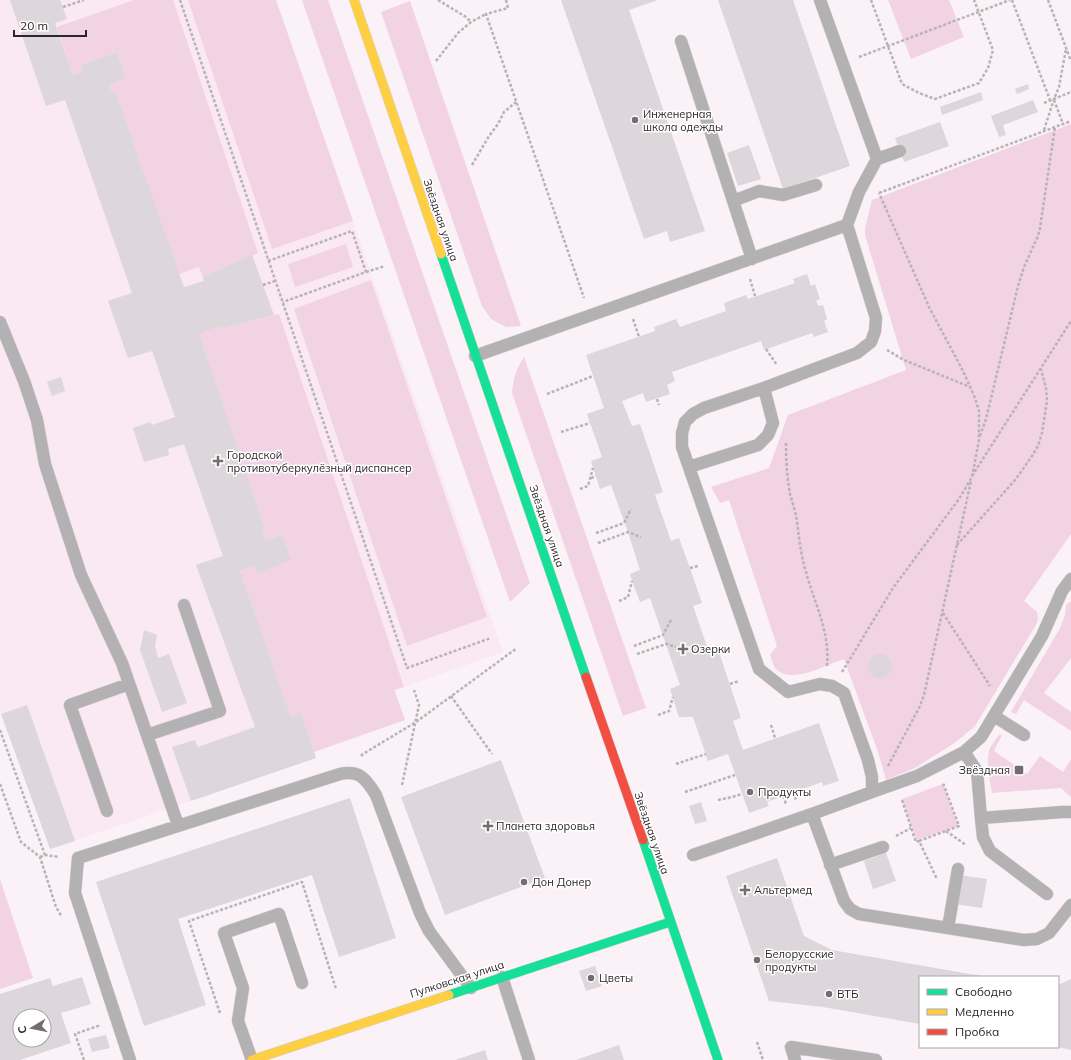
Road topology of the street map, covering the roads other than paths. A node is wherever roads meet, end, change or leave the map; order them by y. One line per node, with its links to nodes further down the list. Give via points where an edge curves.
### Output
1 (354, 0): 11 (street, Звёздная улица)
2 (820, 0): 5 (lane)
3 (681, 41): 7 (lane)
4 (900, 151): 5 (lane)
5 (878, 159): 8 (lane, via 859,192)
6 (816, 185): 7 (lane, via 783,195 760,191)
7 (733, 201): 9 (lane)
8 (846, 225): 9 (lane); 12 (lane, via 876,318 871,342 857,353)
9 (752, 259): 11 (lane)
10 (0, 322): 16 (lane, via 37,420 45,464 81,576)
11 (475, 356): 33 (street, Звёздная улица)
12 (764, 388): 13 (lane, via 704,408 685,422 682,447); 13 (lane, via 773,423 768,435 758,445)
13 (689, 467): 21 (lane, via 758,669 788,692 820,684 832,686 844,693 868,760)
14 (1071, 579): 17 (lane, via 1062,591 1042,636)
15 (184, 605): 18 (lane, via 220,711)
16 (129, 684): 18 (lane); 22 (lane, via 70,705)
17 (994, 716): 19 (lane); 20 (lane, via 981,737)
18 (147, 735): 26 (lane)
19 (1024, 735)
20 (964, 752): 21 (lane, via 917,776); 25 (lane, via 977,771)
21 (872, 792): 24 (lane)
22 (107, 811)
23 (1071, 812): 25 (lane)
24 (812, 814): 28 (lane); 29 (lane)
25 (981, 818): 31 (lane, via 983,838 990,851)
26 (178, 825): 37 (lane, via 340,774 350,772 366,780 376,795 420,913); 38 (lane, via 78,858 75,893)
27 (883, 846): 29 (lane)
28 (693, 855)
29 (830, 865): 34 (lane, via 844,901 850,909 859,914)
30 (958, 869): 34 (lane)
31 (1047, 894)
32 (1071, 905): 34 (lane, via 1049,934 1037,939 1024,940)
33 (670, 922): 35 (street, Пулковская улица); 41 (street, Звёздная улица)
34 (948, 928)
35 (502, 977): 37 (street, Пулковская улица); 40 (lane)
36 (302, 983): 39 (lane, via 280,914 224,933 243,988 238,1021)
37 (471, 988): 39 (street, Пулковская улица)
38 (130, 1060)
39 (252, 1060)
40 (529, 1060)
41 (718, 1060)
42 (795, 1060): 43 (lane, via 791,1047)
43 (876, 1060)

